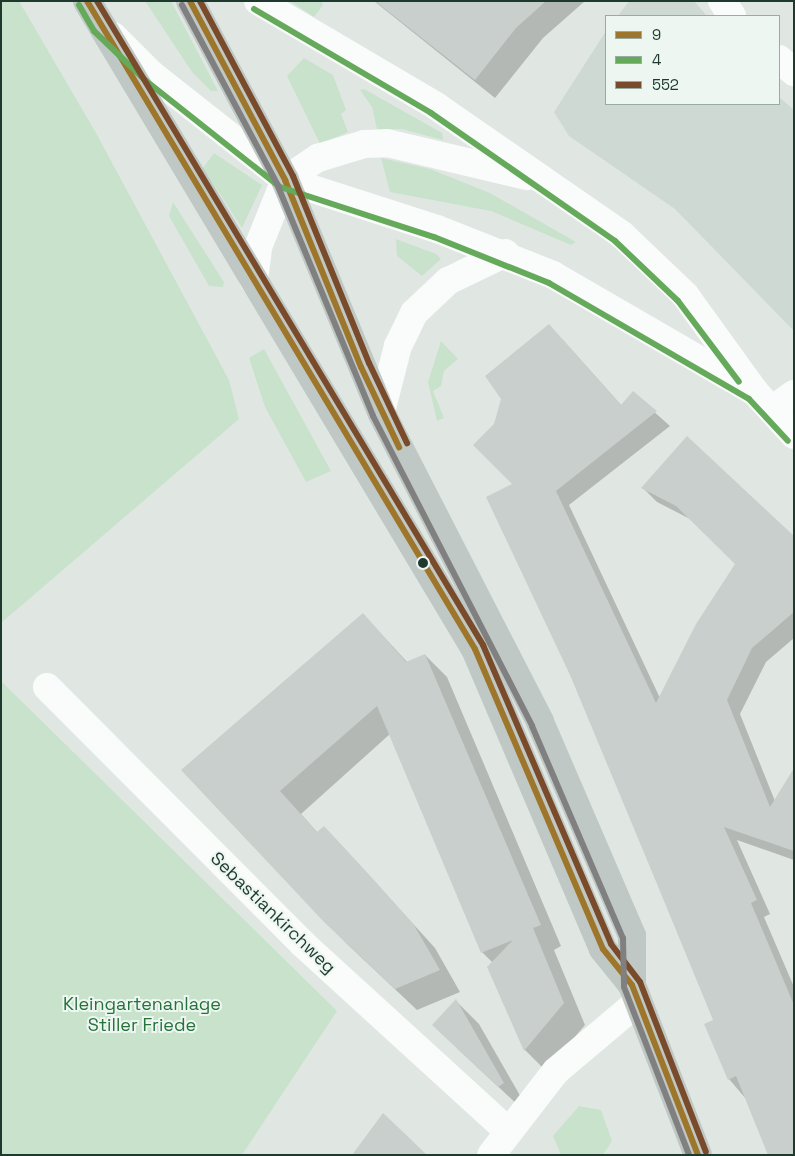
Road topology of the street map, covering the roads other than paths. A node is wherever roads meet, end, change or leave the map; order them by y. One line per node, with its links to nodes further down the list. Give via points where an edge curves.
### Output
1 (87, 1): 6 (main road)
2 (190, 1): 9 (main road)
3 (258, 1): 10 (street, via 436,106)
4 (722, 1): 5 (street)
5 (731, 15)
6 (101, 25): 9 (street, via 151,74); 12 (main road)
7 (780, 60): 8 (street)
8 (794, 72)
9 (285, 180): 10 (street, via 341,150 387,143); 11 (street); 12 (street, via 260,241); 14 (main road)
10 (547, 182): 13 (street, via 621,234 662,270 734,358)
11 (506, 254): 13 (street, via 600,300); 14 (street, via 448,281 414,313 398,346)
12 (254, 281): 17 (main road, via 475,649 603,949)
13 (774, 398): 15 (street)
14 (381, 412): 17 (main road, via 540,722 632,936)
15 (794, 435)
16 (47, 687): 18 (street, Sebastiankirchweg, via 302,944)
17 (635, 994): 18 (street, via 573,1054); 20 (main road)
18 (508, 1131): 19 (street)
19 (490, 1155)
20 (698, 1155)

